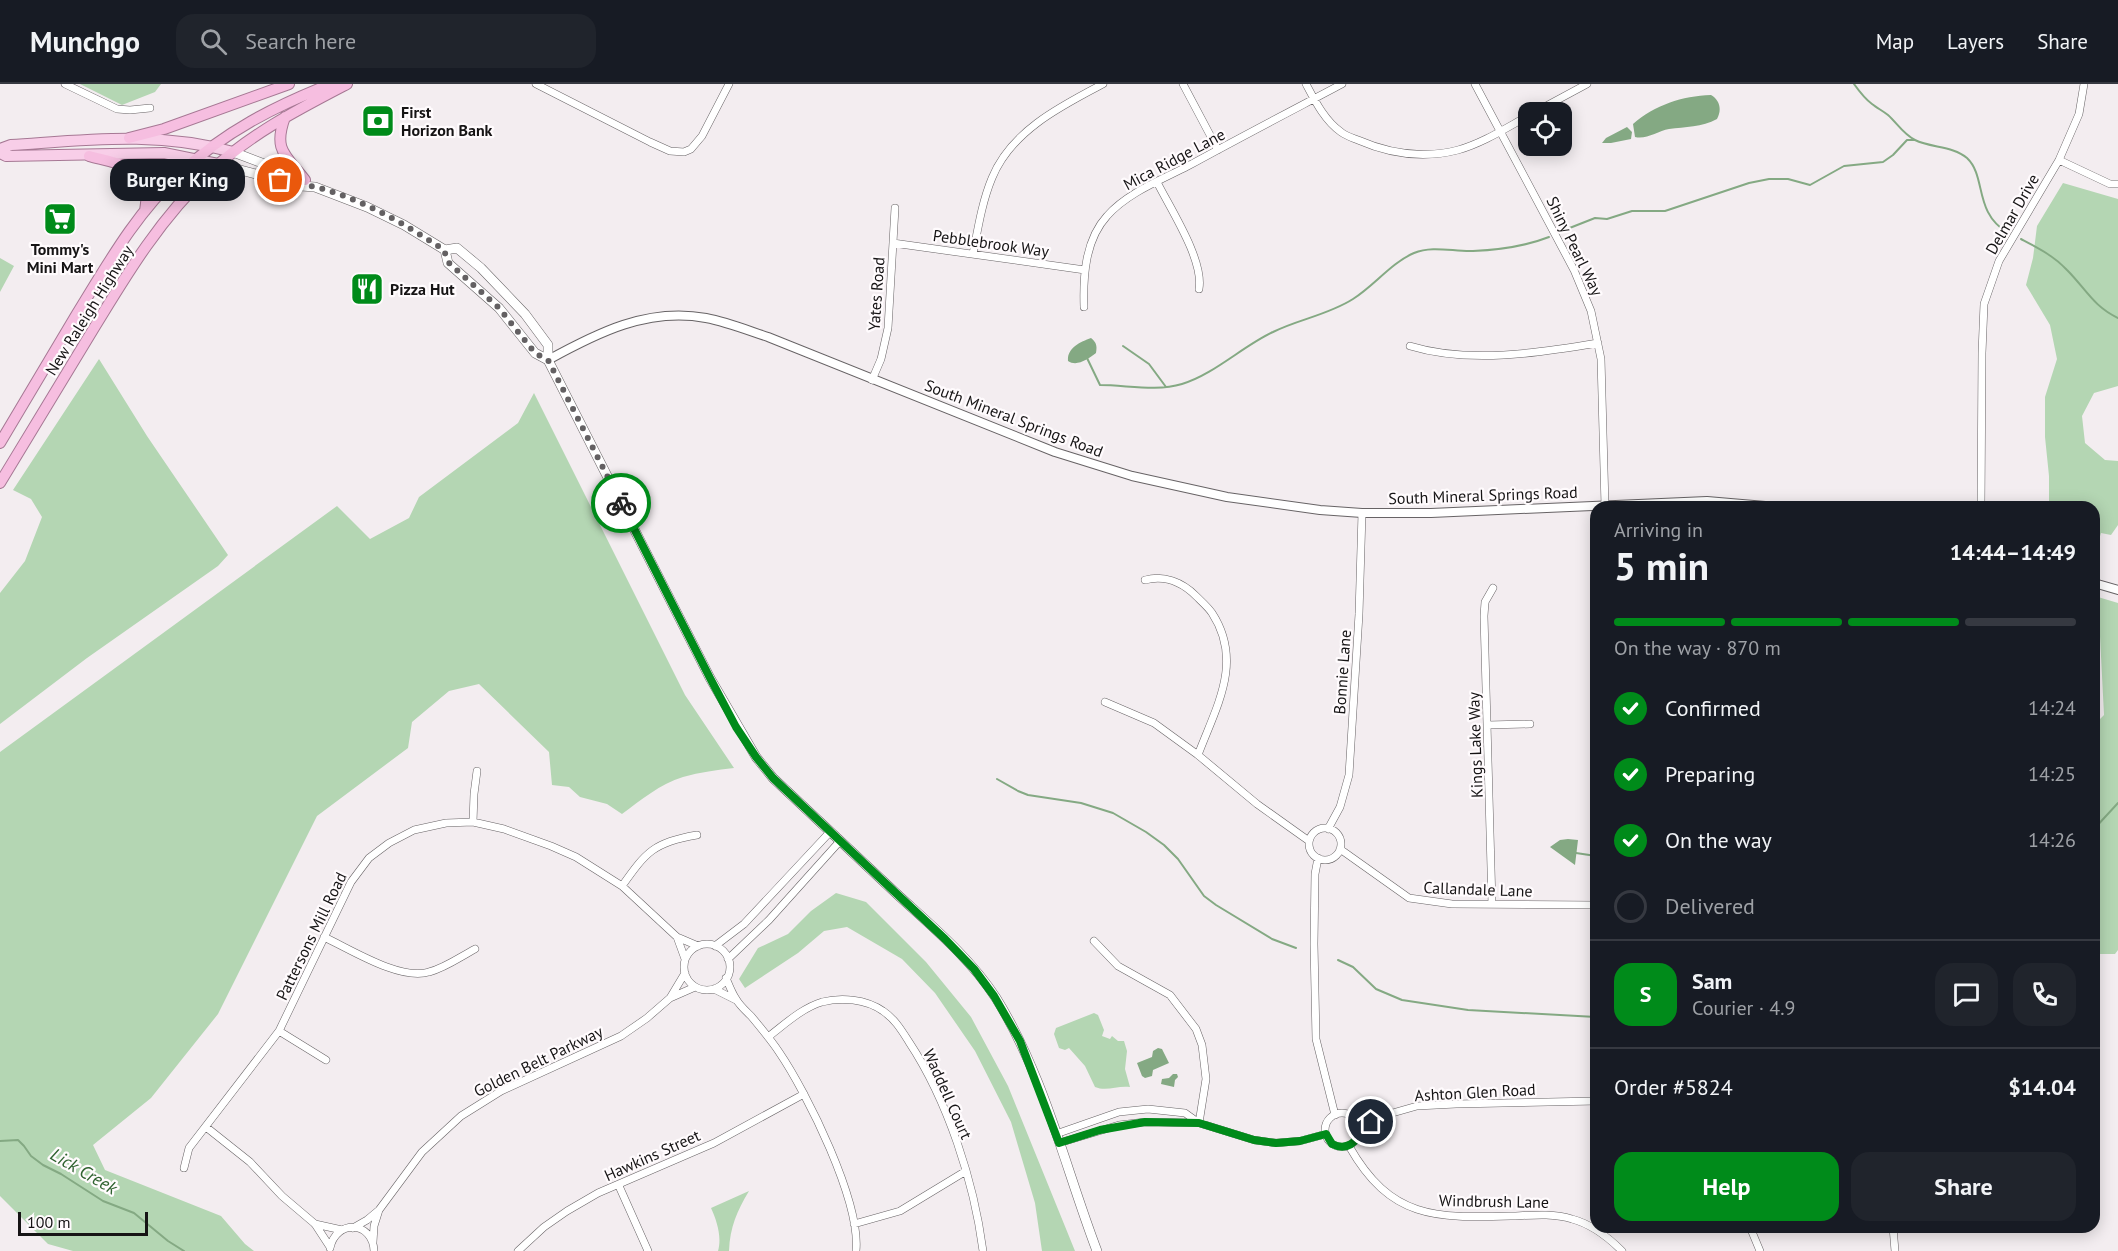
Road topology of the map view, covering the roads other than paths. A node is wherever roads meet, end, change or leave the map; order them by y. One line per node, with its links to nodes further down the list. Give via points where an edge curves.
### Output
1 (64, 84): 16 (street, via 117,109)
2 (290, 84): 20 (highway)
3 (331, 84): 21 (highway, New Raleigh Highway, via 268,111)
4 (347, 84): 17 (highway, New Raleigh Highway)
5 (536, 84): 6 (street, via 670,151 684,152 702,136)
6 (729, 84)
7 (1103, 84): 38 (street, via 1046,116 1007,152 983,204)
8 (1183, 84): 23 (street)
9 (1306, 84): 14 (street)
10 (1342, 84): 14 (street, Mica Ridge Lane)
11 (1475, 84): 19 (street, Shiny Pearl Way)
12 (1587, 84): 15 (street)
13 (2084, 84): 28 (street, Delmar Drive, via 2079,114)
14 (1314, 99): 19 (street, via 1342,133 1389,151 1435,154 1478,143); 23 (street, Mica Ridge Lane)
15 (1554, 102)
16 (150, 108)
17 (285, 117): 24 (highway, New Raleigh Highway); 30 (highway, via 279,133 281,146)
18 (1518, 122): 19 (street)
19 (1501, 131): 44 (street, Shiny Pearl Way, via 1574,270 1591,311)
20 (129, 138): 21 (main road); 22 (main road)
21 (212, 146): 24 (main road); 27 (highway, New Raleigh Highway)
22 (0, 148)
23 (1218, 150): 31 (street, Mica Ridge Lane)
24 (233, 152): 29 (highway, New Raleigh Highway); 30 (main road)
25 (0, 153): 26 (main road)
26 (89, 156): 27 (main road, via 164,153); 35 (highway, via 138,173 146,186)
27 (196, 159): 29 (main road); 35 (highway, New Raleigh Highway)
28 (2059, 160): 32 (street, via 2110,184); 51 (street, Delmar Drive, via 1999,261 1984,304)
29 (218, 164): 33 (main road); 42 (highway, New Raleigh Highway, via 165,220)
30 (305, 180): 33 (main road)
31 (1157, 182): 39 (street, Mica Ridge Lane, via 1107,216 1097,229); 40 (street, via 1196,260 1201,278)
32 (2118, 184)
33 (315, 187): 37 (main road, via 388,216)
34 (895, 208): 36 (street, Yates Road)
35 (145, 211): 41 (highway, New Raleigh Highway)
36 (893, 243): 38 (street, Pebblebrook Way); 47 (street, Yates Road, via 888,328)
37 (444, 250): 46 (main road, via 448,262 499,308 535,353); 46 (main road, via 457,248 507,293 548,345)
38 (974, 254): 39 (street, Pebblebrook Way)
39 (1085, 270): 43 (street, Mica Ridge Lane)
40 (1199, 289)
41 (91, 291): 42 (highway); 48 (highway, New Raleigh Highway)
42 (109, 303): 49 (highway, New Raleigh Highway)
43 (1084, 307)
44 (1598, 343): 45 (street, via 1490,354 1447,353); 50 (street, Shiny Pearl Way)
45 (1410, 346)
46 (548, 360): 47 (street, South Mineral Springs Road, via 615,326 649,317 685,315 743,328); 65 (main road, via 736,727 773,778)
47 (872, 380): 53 (street, South Mineral Springs Road, via 1030,444 1108,470 1227,497)
48 (0, 442)
49 (0, 483)
50 (1605, 501)
51 (1981, 501)
52 (1590, 507): 53 (street, South Mineral Springs Road)
53 (1362, 513): 64 (street, Bonnie Lane, via 1349,775 1340,807)
54 (1145, 580): 61 (street, via 1166,579 1187,587 1212,613 1223,638 1228,659 1224,686)
55 (2100, 584): 57 (street)
56 (1493, 588): 60 (street, Kings Lake Way, via 1485,602 1484,616)
57 (2117, 588)
58 (1105, 702): 61 (street, via 1154,723)
59 (1530, 724): 60 (street)
60 (1488, 725): 72 (street, Kings Lake Way)
61 (1198, 755): 68 (street)
62 (477, 771): 63 (street)
63 (473, 822): 71 (street, Pattersons Mill Road, via 551,846); 74 (street, Pattersons Mill Road, via 414,830 369,858 351,882)
64 (1328, 828): 68 (street, via 1318,830); 69 (street, via 1340,839)
65 (830, 832): 67 (main road); 78 (street, via 744,924)
66 (697, 835): 71 (street, via 675,838 653,848)
67 (840, 841): 81 (street); 98 (main road, via 945,939 994,996 1020,1041)
68 (1309, 841): 70 (street)
69 (1340, 849): 70 (street, via 1333,857); 72 (street, Callandale Lane, via 1409,898)
70 (1318, 858): 93 (street, via 1314,944 1316,1039)
71 (622, 886): 75 (street, Pattersons Mill Road)
72 (1492, 904): 73 (street, Callandale Lane)
73 (1590, 906)
74 (324, 937): 79 (street, via 408,973 428,973); 88 (street, Pattersons Mill Road)
75 (677, 937): 77 (street, Pattersons Mill Road); 80 (street, Pattersons Mill Road)
76 (1094, 941): 94 (street, via 1118,966 1170,995 1196,1029 1206,1079)
77 (698, 946): 78 (street); 80 (street)
78 (715, 946): 81 (street)
79 (475, 949)
80 (685, 959): 82 (street)
81 (728, 959): 83 (street)
82 (685, 973): 84 (street); 86 (street, Golden Belt Parkway)
83 (726, 978): 85 (street); 87 (street)
84 (695, 987): 85 (street); 86 (street, Golden Belt Parkway)
85 (714, 989): 87 (street)
86 (670, 998): 103 (street, Golden Belt Parkway, via 621,1036 501,1091 461,1116 422,1152)
87 (736, 1000): 89 (street)
88 (279, 1031): 90 (street); 95 (street, Pattersons Mill Road)
89 (768, 1037): 91 (street); 101 (street, Waddell Court, via 822,1002 857,1001 882,1010 920,1059)
90 (326, 1060)
91 (804, 1094): 102 (street, Hawkins Street, via 714,1143); 105 (street, via 828,1144)
92 (1590, 1101): 96 (street, Ashton Glen Road, via 1417,1106)
93 (1335, 1115): 96 (street, via 1349,1114); 97 (street, via 1327,1123)
94 (1199, 1123): 97 (street, via 1276,1143); 98 (street, via 1145,1122); 98 (street, via 1185,1113 1132,1110)
95 (206, 1127): 100 (street, Pattersons Mill Road, via 189,1148); 104 (street, via 250,1162)
96 (1359, 1128): 99 (street, via 1357,1138)
97 (1326, 1134): 99 (street, via 1332,1144)
98 (1058, 1139): 119 (main road)
99 (1348, 1146): 107 (street, Windbrush Lane, via 1372,1180 1392,1198 1414,1210 1444,1216 1545,1215 1573,1219)
100 (184, 1168)
101 (966, 1171): 105 (street, via 900,1211); 118 (street, Waddell Court)
102 (619, 1186): 115 (street, Hawkins Street, via 567,1211); 116 (street)
103 (379, 1210): 106 (street, Golden Belt Parkway); 112 (street, Golden Belt Parkway)
104 (315, 1224): 108 (street); 113 (street)
105 (854, 1224): 117 (street)
106 (353, 1227): 108 (street, Golden Belt Parkway); 112 (street, via 365,1232)
107 (1590, 1228)
108 (342, 1230): 113 (street, via 332,1240)
109 (1600, 1233): 120 (street, Windbrush Lane)
110 (1752, 1233): 121 (street)
111 (1894, 1233): 122 (street)
112 (373, 1242): 114 (street, Golden Belt Parkway)
113 (330, 1249)
114 (374, 1251)
115 (518, 1251)
116 (648, 1251)
117 (856, 1251)
118 (983, 1251)
119 (1098, 1251)
120 (1622, 1251)
121 (1760, 1251)
122 (1895, 1251)

